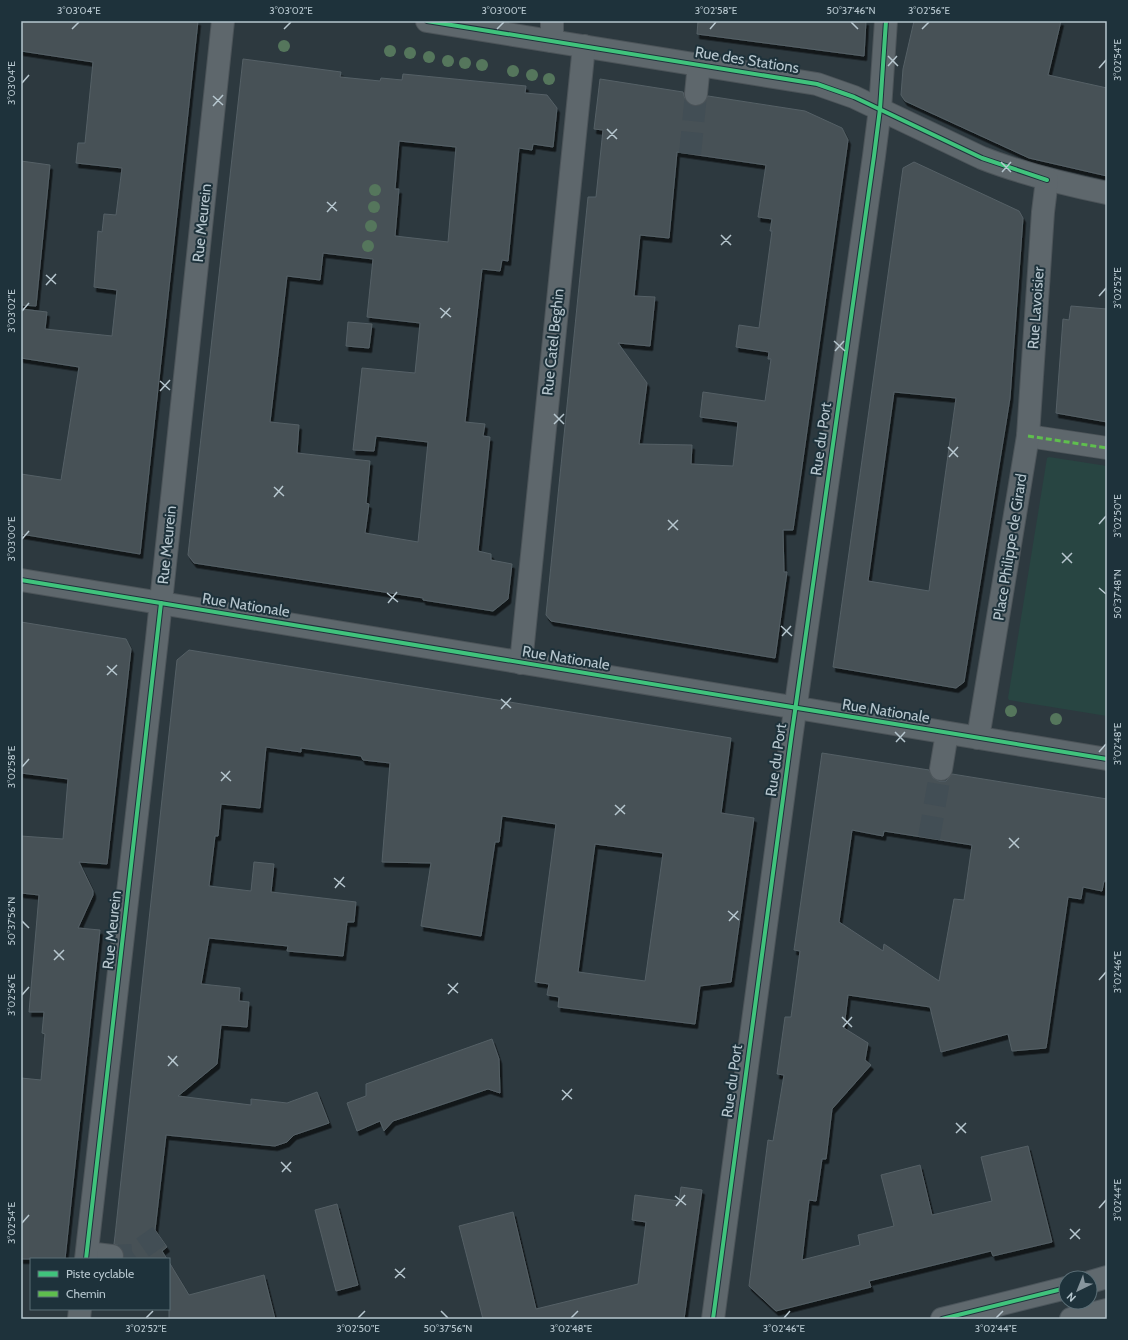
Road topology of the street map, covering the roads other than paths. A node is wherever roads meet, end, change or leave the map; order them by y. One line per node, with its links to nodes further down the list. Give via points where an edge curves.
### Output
1 (223, 21): 15 (street, Rue Meurein)
2 (428, 21): 4 (street, Rue des Stations)
3 (886, 21): 9 (street, Rue du Port)
4 (463, 24): 5 (street, Rue des Stations)
5 (552, 31): 6 (street, Rue des Stations)
6 (584, 46): 7 (street, Rue des Stations); 16 (street, Rue Catel Beghin)
7 (699, 64): 8 (street); 9 (street, Rue des Stations, via 812,83 832,88)
8 (696, 94)
9 (880, 109): 10 (street, Rue des Stations, via 982,158); 17 (street, Rue du Port)
10 (1047, 180): 11 (street, Rue des Stations); 12 (street, Rue Lavoisier)
11 (1107, 193)
12 (1028, 436): 13 (street); 19 (street, Place Philippe de Girard)
13 (1107, 448)
14 (21, 580): 15 (street, Rue Nationale)
15 (161, 603): 16 (street, Rue Nationale); 22 (street, Rue Meurein)
16 (521, 663): 17 (street, Rue Nationale)
17 (795, 708): 18 (street, Rue Nationale); 26 (street, Rue du Port)
18 (947, 733): 19 (street, Rue Nationale); 21 (street)
19 (978, 738): 20 (street, Rue Nationale)
20 (1107, 759)
21 (941, 769)
22 (87, 1256): 23 (street)
23 (112, 1256)
24 (1058, 1290): 27 (main road)
25 (1107, 1310): 28 (main road)
26 (713, 1319)
27 (942, 1319)
28 (1071, 1319)

